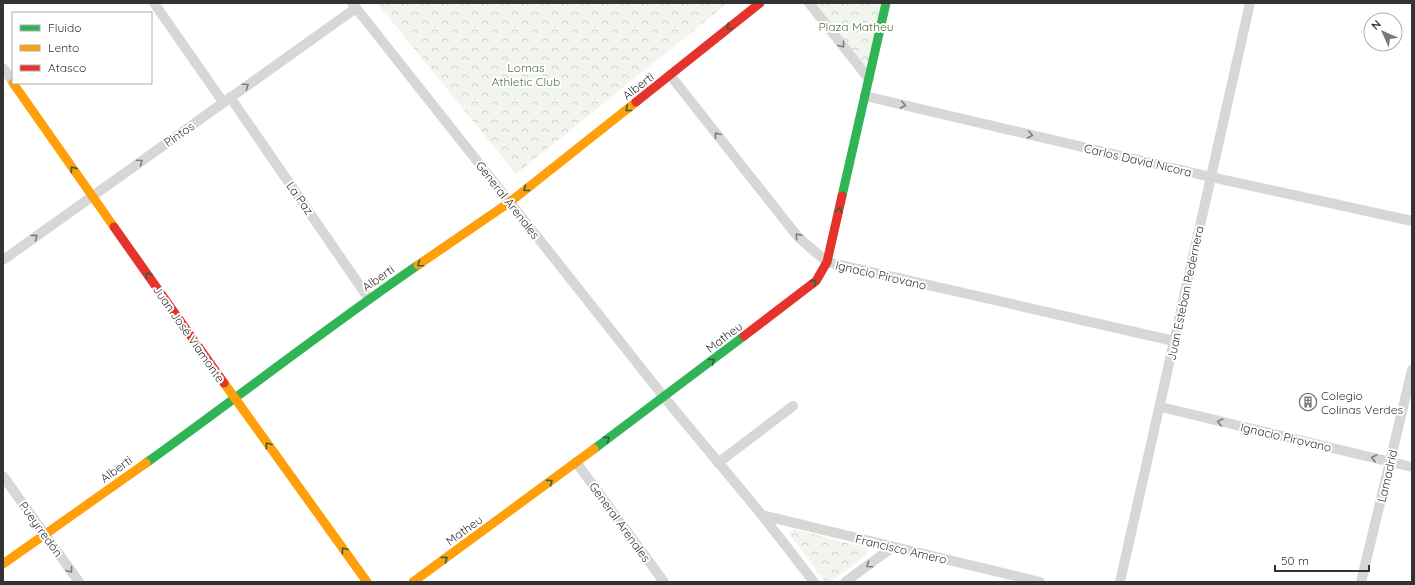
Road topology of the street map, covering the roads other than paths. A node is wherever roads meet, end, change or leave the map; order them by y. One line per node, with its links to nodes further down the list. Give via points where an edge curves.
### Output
1 (154, 3): 13 (street, La Paz)
2 (760, 3): 8 (street, Alberti, one-way to 8)
3 (809, 3): 9 (street, one-way to 9)
4 (886, 3): 9 (street, Matheu)
5 (1250, 3): 14 (street, Juan Esteban Pedernera)
6 (354, 6): 13 (street, Pintos, one-way to 6); 16 (street, General Arenales)
7 (3, 68): 10 (street, Juan José Viamonte)
8 (670, 75): 16 (street, Alberti, one-way to 16); 19 (street, Ignacio Pirovano, one-way to 8, via 798,237)
9 (869, 79): 12 (street, Matheu)
10 (12, 82)
11 (14, 84): 15 (street, Juan José Viamonte, one-way to 11)
12 (865, 96): 14 (street, Carlos David Nicora, one-way to 14); 19 (street, Matheu, one-way to 12)
13 (227, 100): 15 (street, Pintos, one-way to 13); 20 (street, La Paz)
14 (1211, 177): 17 (street, Carlos David Nicora); 21 (street, Juan Esteban Pedernera)
15 (92, 196): 18 (street, Pintos, one-way to 15); 24 (street, Juan José Viamonte, one-way to 15)
16 (510, 202): 20 (street, Alberti, one-way to 20); 23 (street, General Arenales)
17 (1412, 221)
18 (3, 260)
19 (827, 262): 21 (street, Ignacio Pirovano); 23 (street, Matheu, one-way to 19, via 811,286)
20 (369, 299): 24 (street, Alberti)
21 (1174, 341): 26 (street, Juan Esteban Pedernera)
22 (1412, 370): 28 (street, Lamadrid)
23 (664, 397): 27 (street, Matheu, one-way to 23); 29 (street)
24 (235, 399): 33 (street, Alberti); 37 (street, Juan José Viamonte, one-way to 24)
25 (794, 406): 29 (street)
26 (1161, 407): 28 (street, Ignacio Pirovano, one-way to 26); 43 (street, Juan Esteban Pedernera)
27 (576, 462): 38 (street, Matheu, one-way to 27); 39 (street, General Arenales)
28 (1390, 462): 30 (street, Ignacio Pirovano); 44 (street, Lamadrid)
29 (718, 463): 32 (street)
30 (1412, 467)
31 (3, 476): 33 (street, Pueyrredón)
32 (762, 515): 34 (street, Francisco Amero); 40 (street)
33 (45, 534): 35 (street, Alberti); 36 (street, Pueyrredón, one-way to 36)
34 (893, 547): 41 (street, one-way to 41); 42 (street, Francisco Amero)
35 (3, 564)
36 (80, 582)
37 (367, 582)
38 (414, 582)
39 (664, 582)
40 (814, 582)
41 (845, 582)
42 (1040, 582)
43 (1120, 582)
44 (1362, 582)

